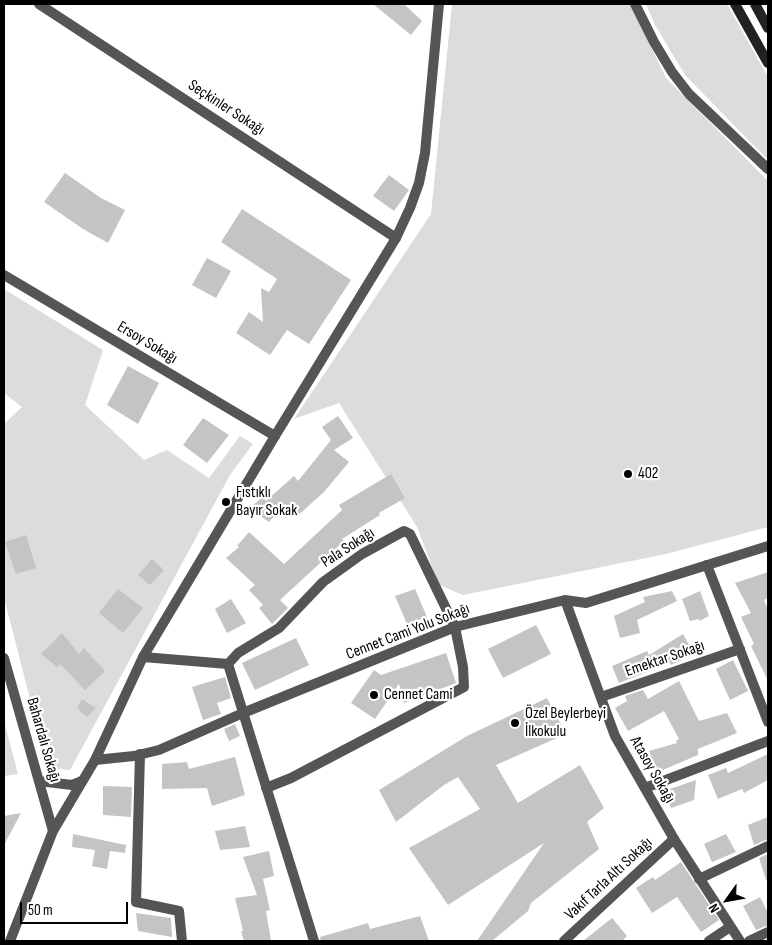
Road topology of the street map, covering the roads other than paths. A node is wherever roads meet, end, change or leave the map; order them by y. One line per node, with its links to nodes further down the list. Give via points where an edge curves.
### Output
1 (39, 4): 9 (street, Seçkinler Sokağı)
2 (438, 4): 9 (street, via 425,153 419,183)
3 (636, 4): 8 (street, via 672,72 690,94)
4 (735, 4): 7 (main road)
5 (754, 4): 6 (main road)
6 (768, 28)
7 (768, 63)
8 (768, 169)
9 (396, 238): 11 (street)
10 (4, 275): 11 (street, Ersoy Sokağı)
11 (275, 436): 17 (street)
12 (768, 546): 13 (street, Cennet Cami Yolu Sokağı)
13 (707, 565): 14 (street, Cennet Cami Yolu Sokağı, via 586,603); 16 (street)
14 (565, 600): 15 (street, Cennet Cami Yolu Sokağı); 20 (street, Atasoy Sokağı)
15 (455, 627): 19 (street, Pala Sokağı, via 410,534 404,531 362,554 323,582 279,628 238,652); 21 (street, Cennet Cami Yolu Sokağı); 28 (street, via 464,687)
16 (740, 648): 20 (street, Emektar Sokağı); 22 (street)
17 (143, 657): 19 (street); 25 (street)
18 (4, 658): 26 (street, Bahardalı Sokağı)
19 (228, 664): 21 (street)
20 (601, 698): 29 (street, Atasoy Sokağı, via 615,736)
21 (243, 713): 24 (street, Cennet Cami Yolu Sokağı, via 159,750); 28 (street)
22 (768, 722)
23 (768, 741): 29 (street)
24 (140, 754): 25 (street, Cennet Cami Yolu Sokağı); 37 (street, via 136,902 179,911)
25 (94, 760): 27 (street)
26 (39, 780): 27 (street, via 72,785); 30 (street, Bahardalı Sokağı)
27 (82, 781): 30 (street)
28 (266, 788): 38 (street)
29 (644, 788): 31 (street, Atasoy Sokağı)
30 (53, 831): 36 (street)
31 (674, 839): 33 (street, Atasoy Sokağı); 39 (street, Vakıf Tarla Altı Sokağı)
32 (768, 846): 33 (street)
33 (699, 879): 34 (street, Atasoy Sokağı)
34 (730, 927): 40 (street); 41 (street, Atasoy Sokağı)
35 (768, 932): 42 (street)
36 (10, 941)
37 (182, 941)
38 (314, 941)
39 (564, 941)
40 (709, 941)
41 (740, 941)
42 (749, 941)

